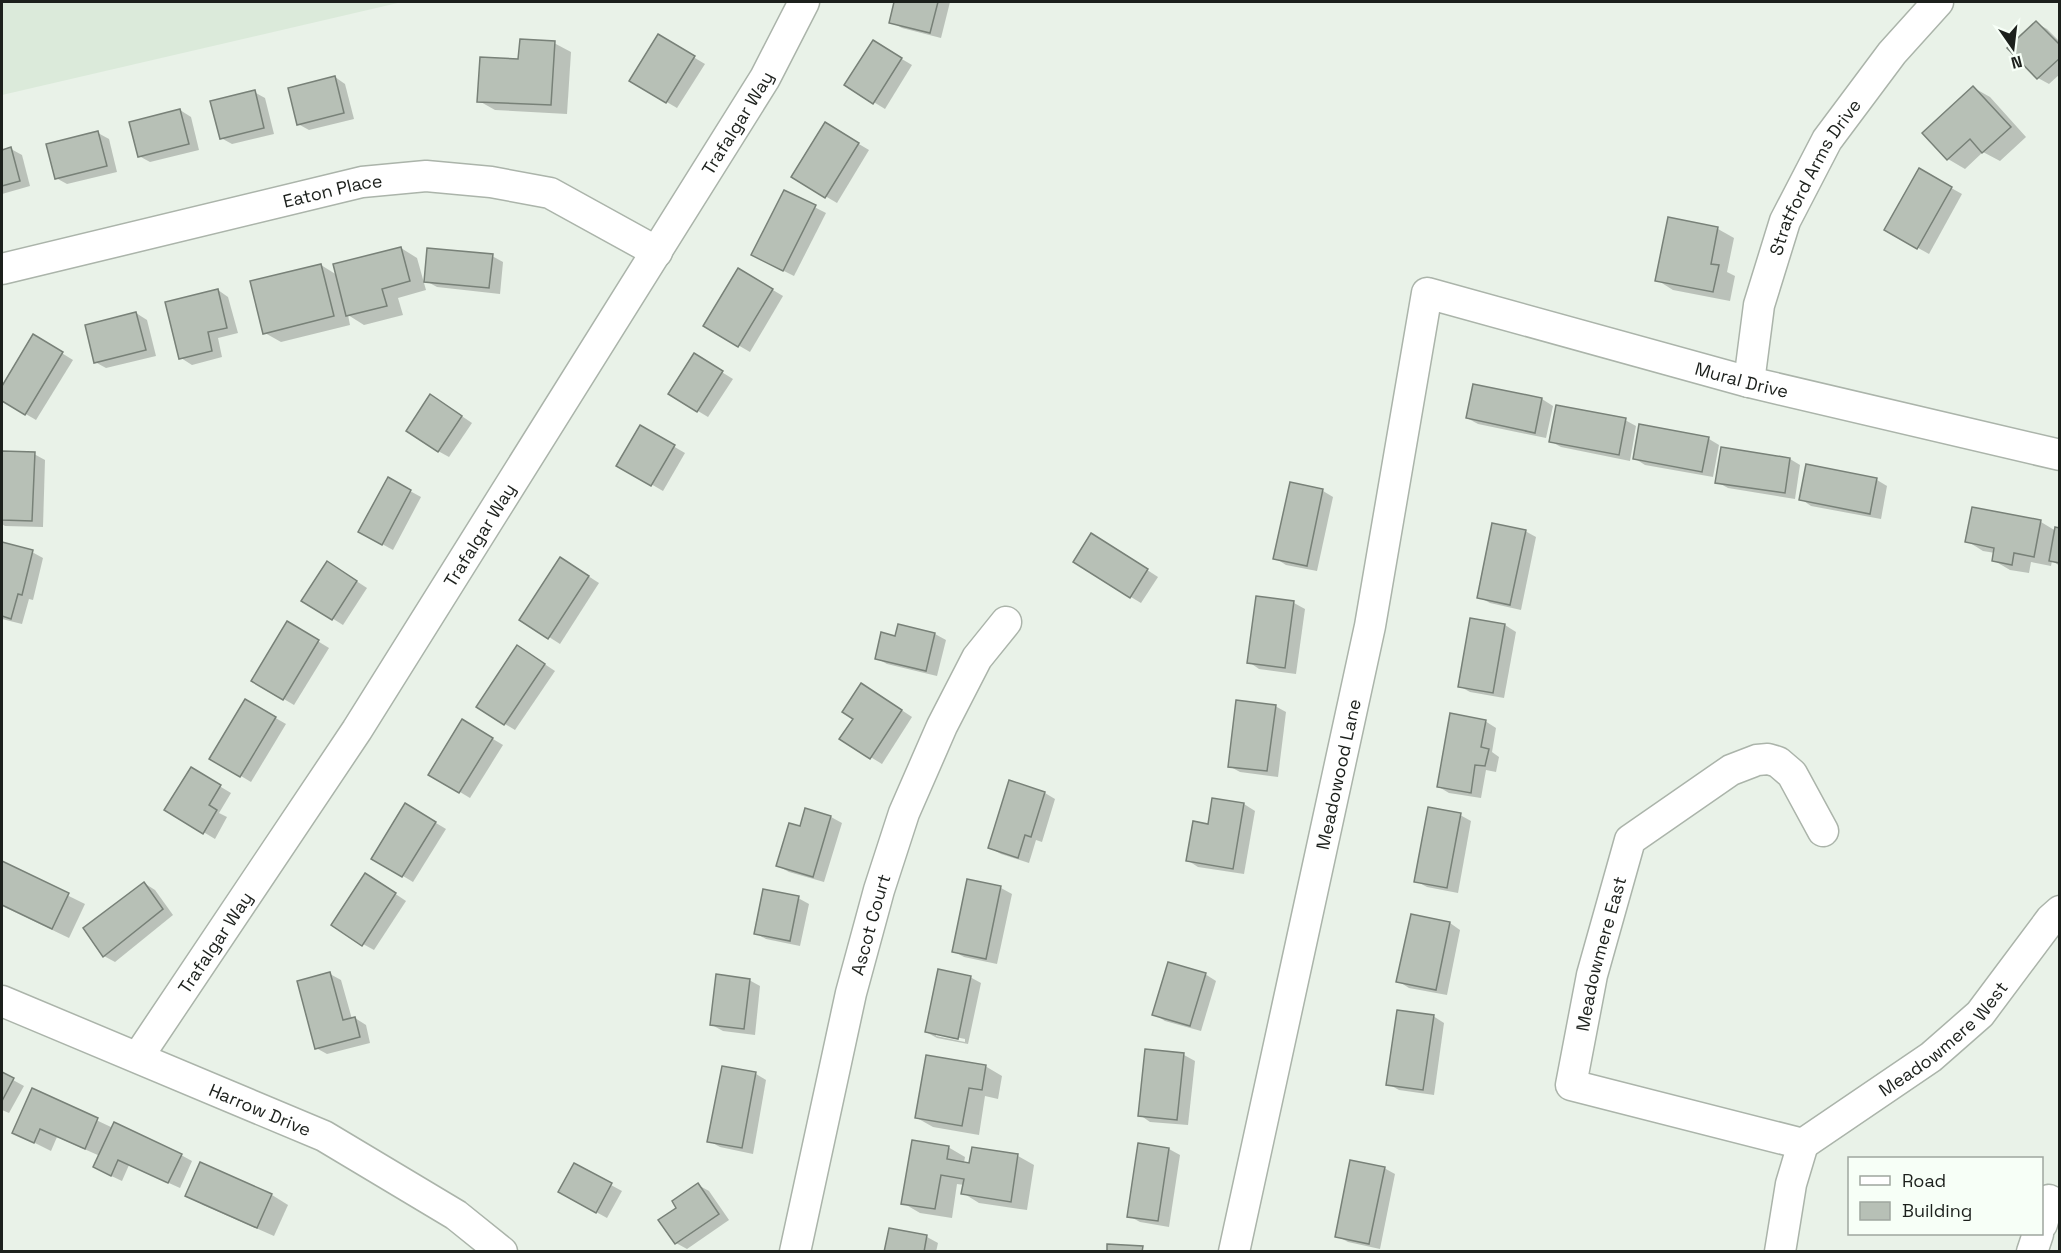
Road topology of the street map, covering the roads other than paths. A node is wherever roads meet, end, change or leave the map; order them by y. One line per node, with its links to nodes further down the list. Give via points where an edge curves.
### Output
1 (804, 2): 3 (street, Trafalgar Way, via 765,78)
2 (1938, 2): 6 (street, Stratford Arms Drive, via 1892,53 1827,140 1785,221 1759,305)
3 (657, 252): 4 (street, Eaton Place, via 550,192 426,176 362,182); 12 (street, Trafalgar Way, via 357,730)
4 (2, 269)
5 (1427, 293): 6 (street, Mural Drive); 17 (street, Meadowood Lane, via 1370,626)
6 (1749, 382): 7 (street, Mural Drive)
7 (2060, 455)
8 (1006, 622): 16 (street, Ascot Court, via 977,658 904,813 851,993)
9 (1824, 831): 13 (street, Meadowmere East, via 1792,774 1768,759 1731,771 1630,840 1592,975 1571,1085)
10 (2060, 911): 13 (street, Meadowmere West, via 1980,1014 1931,1057)
11 (2, 1001): 12 (street, Harrow Drive)
12 (138, 1057): 15 (street, Harrow Drive, via 324,1136 456,1215)
13 (1803, 1144): 18 (street, via 1791,1184)
14 (2037, 1235): 19 (street)
15 (502, 1251)
16 (795, 1251)
17 (1234, 1251)
18 (1780, 1251)
19 (2032, 1251)

